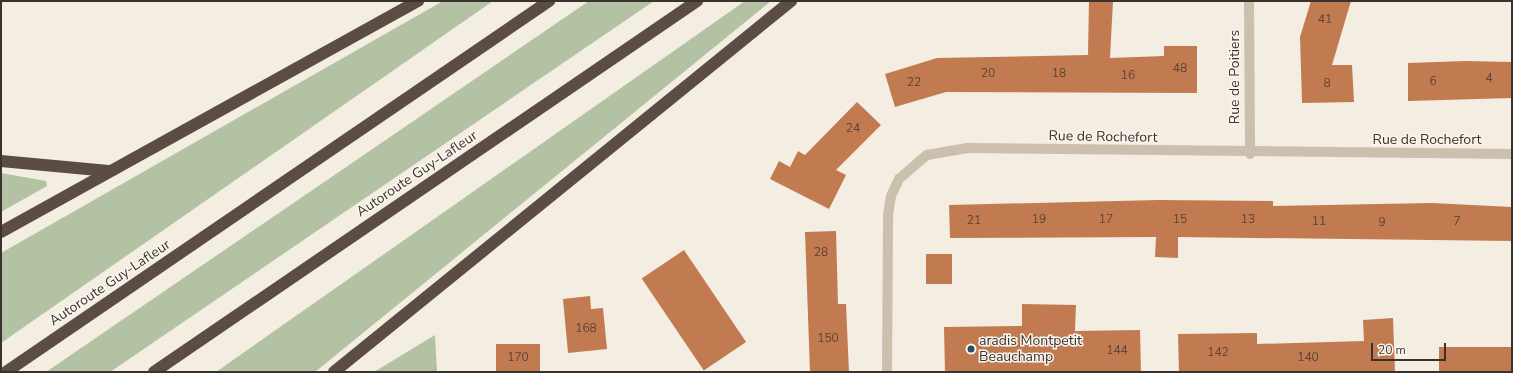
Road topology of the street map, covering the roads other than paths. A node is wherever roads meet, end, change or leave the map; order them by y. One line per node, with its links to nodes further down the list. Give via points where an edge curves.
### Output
1 (418, 1): 9 (highway)
2 (549, 1): 11 (highway, Autoroute Guy-Lafleur)
3 (698, 1): 12 (highway, Autoroute Guy-Lafleur)
4 (791, 1): 13 (highway)
5 (1249, 1): 6 (street, Rue de Poitiers)
6 (1250, 154): 7 (street, Rue de Rochefort); 14 (street, Rue de Rochefort, via 967,148 927,155 899,179 891,196 888,215)
7 (1512, 154)
8 (1, 161): 9 (highway)
9 (109, 171): 10 (highway)
10 (1, 232)
11 (6, 372)
12 (154, 372)
13 (334, 372)
14 (887, 372)

